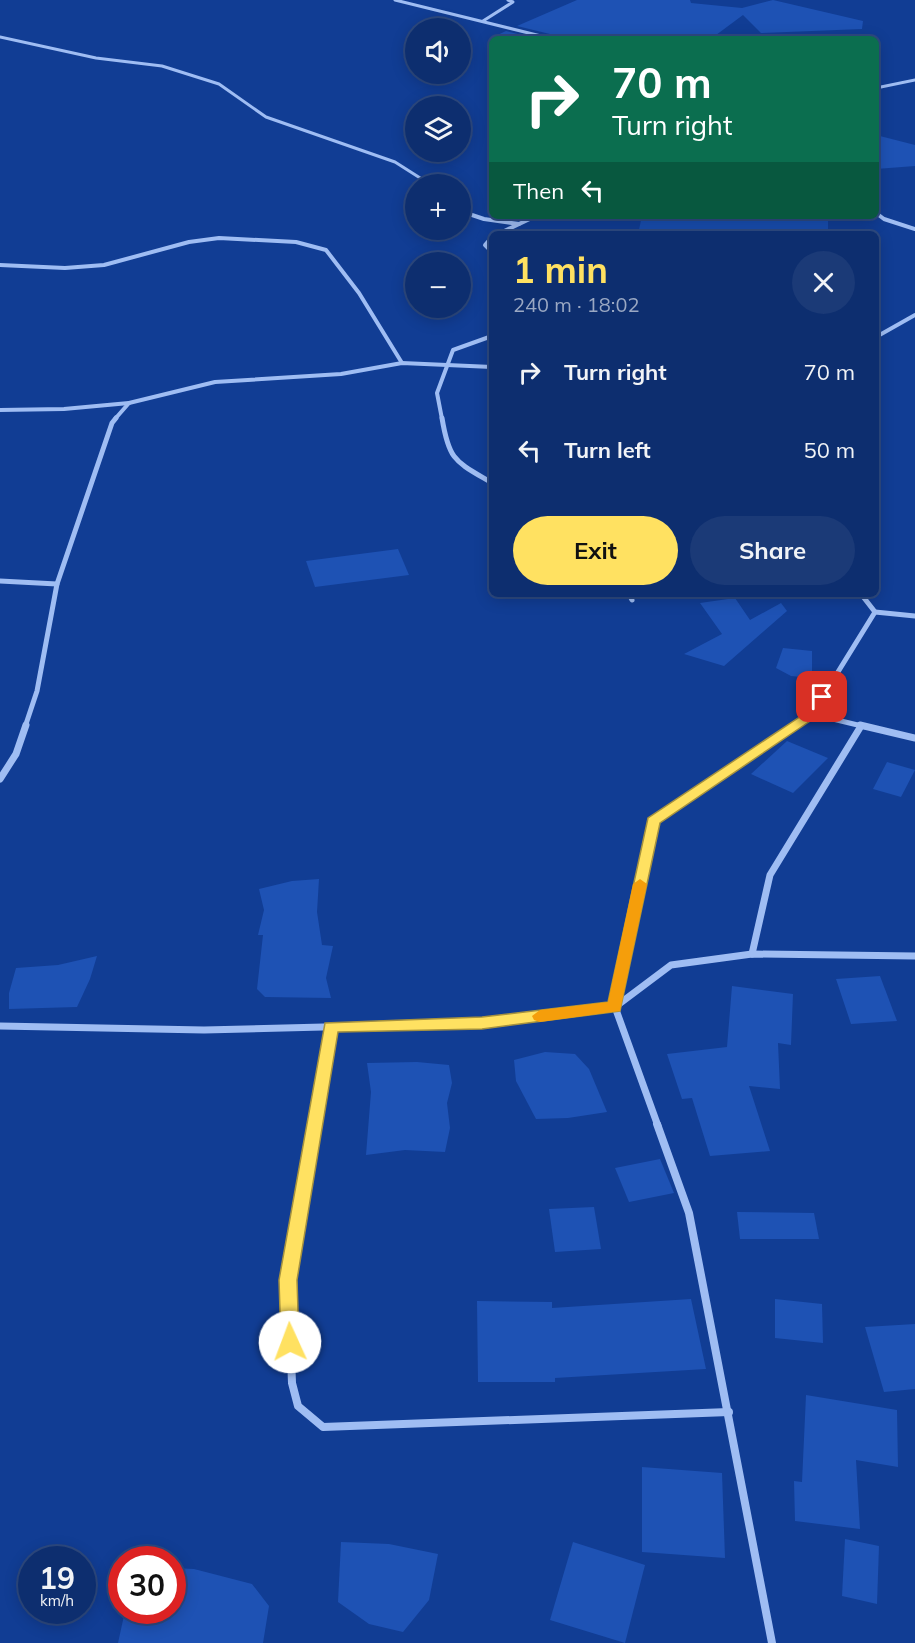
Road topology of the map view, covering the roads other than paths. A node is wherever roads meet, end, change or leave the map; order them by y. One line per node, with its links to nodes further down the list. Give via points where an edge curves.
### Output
1 (395, 0): 3 (street)
2 (508, 0): 3 (street, via 513,2)
3 (483, 21): 4 (street)
4 (541, 36)
5 (0, 37): 8 (street, via 96,58 162,66 219,84 266,117 395,162)
6 (915, 80): 7 (street)
7 (879, 87)
8 (414, 174)
9 (471, 215): 12 (street)
10 (879, 215): 13 (street)
11 (530, 219): 12 (street)
12 (519, 224): 14 (street)
13 (915, 229)
14 (504, 231)
15 (0, 265): 19 (street, via 104,265 219,238 285,241 316,247 326,250 359,293)
16 (915, 315): 17 (street)
17 (879, 336)
18 (489, 337): 20 (street, via 453,350)
19 (402, 363): 20 (street); 22 (street, via 341,374 215,382)
20 (446, 364): 21 (street); 24 (street, via 437,393 447,448 458,463)
21 (489, 367)
22 (129, 403): 23 (street); 26 (street, via 112,423)
23 (0, 410)
24 (489, 481)
25 (0, 581): 26 (street)
26 (57, 584): 35 (street, via 37,691 16,754)
27 (631, 597): 29 (street)
28 (863, 597): 30 (street)
29 (633, 600)
30 (875, 612): 31 (street); 32 (street)
31 (915, 616)
32 (812, 714): 33 (street); 38 (street, via 653,821)
33 (861, 726): 34 (street); 36 (street, via 770,875)
34 (915, 738)
35 (0, 779)
36 (752, 954): 37 (street); 38 (street, via 671,965)
37 (915, 956)
38 (615, 1007): 40 (street, via 482,1023); 41 (street, via 689,1213)
39 (0, 1026): 40 (street, via 204,1030)
40 (331, 1027): 41 (street, via 288,1280 292,1383 298,1406 323,1427)
41 (729, 1412): 42 (street)
42 (772, 1643)

